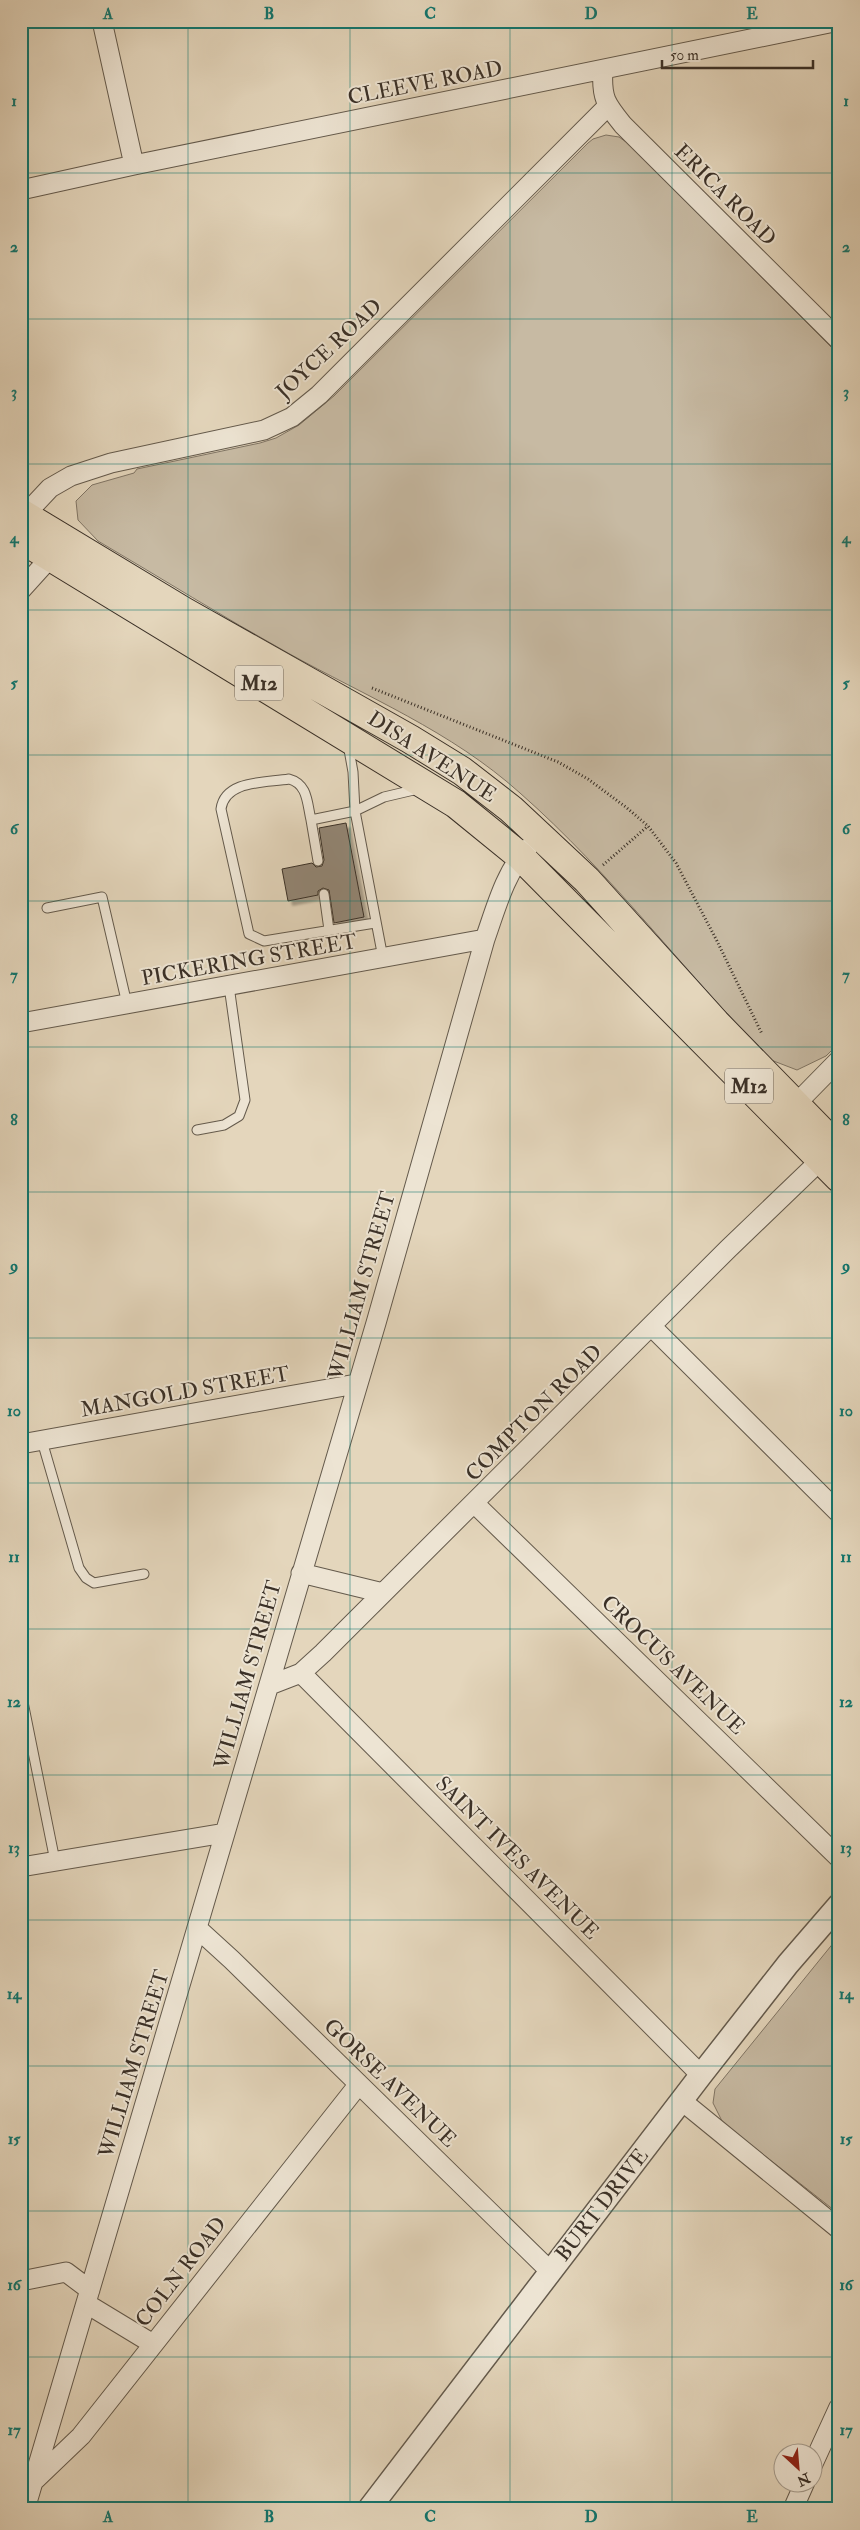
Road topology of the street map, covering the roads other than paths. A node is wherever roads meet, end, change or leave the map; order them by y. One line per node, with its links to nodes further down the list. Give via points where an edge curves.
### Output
1 (102, 21): 5 (street)
2 (839, 21): 3 (street, CLEEVE ROAD)
3 (603, 70): 4 (street, ERICA ROAD, via 603,96); 5 (street, CLEEVE ROAD)
4 (608, 106): 7 (street, ERICA ROAD, via 630,132); 8 (street, JOYCE ROAD, via 319,395 292,417 251,434 111,463 71,476 50,488)
5 (134, 165): 6 (street, CLEEVE ROAD)
6 (21, 190)
7 (839, 340)
8 (22, 521): 9 (main road, DISA AVENUE / M12)
9 (58, 549): 10 (street); 11 (main road, DISA AVENUE / M12); 15 (main road, DISA AVENUE / M12, via 184,612 440,757)
10 (21, 590)
11 (347, 738): 12 (main road, DISA AVENUE / M12); 13 (lane)
12 (431, 789): 13 (lane, via 384,797); 16 (main road, DISA AVENUE / M12, via 456,804)
13 (355, 811): 14 (lane); 20 (lane)
14 (311, 820): 17 (lane); 21 (lane, via 303,787 289,779 236,788 222,800 221,809 249,934 264,941)
15 (539, 834): 16 (street, WILLIAM STREET); 28 (main road, DISA AVENUE / M12, via 588,880 716,1024)
16 (520, 856): 22 (street, WILLIAM STREET, via 506,882); 28 (main road, DISA AVENUE / M12)
17 (318, 861)
18 (324, 894): 21 (lane)
19 (47, 908): 25 (lane, via 102,898)
20 (375, 923): 21 (lane); 23 (lane)
21 (329, 930)
22 (485, 939): 23 (street, PICKERING STREET); 32 (street, WILLIAM STREET)
23 (383, 958): 24 (street, PICKERING STREET)
24 (229, 986): 25 (street, PICKERING STREET); 29 (lane, via 245,1100 239,1116 224,1125)
25 (127, 1004): 26 (street, PICKERING STREET)
26 (21, 1023)
27 (839, 1060): 28 (street)
28 (788, 1111): 30 (main road, DISA AVENUE / M12)
29 (197, 1130)
30 (834, 1158): 31 (street, COMPTON ROAD)
31 (651, 1326): 35 (street, COMPTON ROAD); 36 (street)
32 (356, 1384): 33 (street, MANGOLD STREET); 37 (street, WILLIAM STREET)
33 (42, 1441): 34 (street, MANGOLD STREET); 38 (lane, via 79,1568 86,1578 94,1583)
34 (21, 1444)
35 (475, 1504): 39 (street, COMPTON ROAD); 44 (street, CROCUS AVENUE)
36 (839, 1513)
37 (301, 1573): 39 (street); 41 (street, WILLIAM STREET)
38 (144, 1574)
39 (383, 1593): 40 (street, COMPTON ROAD)
40 (301, 1673): 41 (street, COMPTON ROAD); 49 (street, SAINT IVES AVENUE)
41 (270, 1685): 43 (street, WILLIAM STREET)
42 (21, 1692): 45 (lane)
43 (225, 1833): 45 (street); 48 (street, WILLIAM STREET)
44 (839, 1858)
45 (55, 1861): 46 (street)
46 (21, 1867)
47 (839, 1905): 49 (street, BURT DRIVE)
48 (198, 1929): 50 (street, GORSE AVENUE); 55 (street, WILLIAM STREET)
49 (701, 2074): 51 (street, BURT DRIVE)
50 (359, 2084): 53 (street, GORSE AVENUE); 56 (street, COLN ROAD)
51 (682, 2101): 52 (street); 53 (street, BURT DRIVE)
52 (839, 2229)
53 (550, 2271): 62 (street, BURT DRIVE)
54 (21, 2281): 55 (street, via 66,2272)
55 (89, 2297): 56 (street); 59 (street, WILLIAM STREET)
56 (154, 2344): 59 (street, COLN ROAD, via 81,2436)
57 (839, 2407): 58 (street)
58 (822, 2444)
59 (33, 2482): 61 (street, WILLIAM STREET)
60 (801, 2492): 63 (street)
61 (25, 2509)
62 (369, 2509)
63 (793, 2509)

